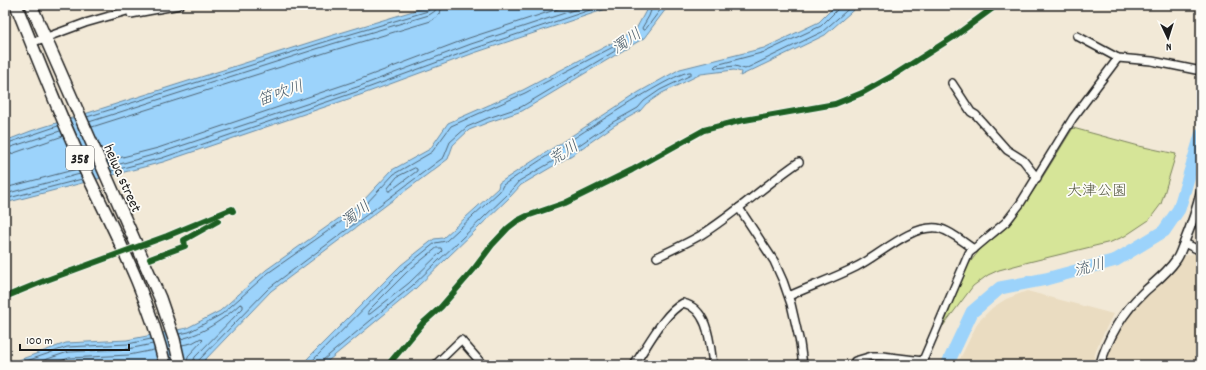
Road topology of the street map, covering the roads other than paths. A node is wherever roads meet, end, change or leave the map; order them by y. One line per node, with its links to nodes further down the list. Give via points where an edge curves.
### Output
1 (16, 5): 8 (highway, heiwa street / 358)
2 (31, 5): 7 (highway, heiwa street / 358)
3 (148, 5): 5 (street)
4 (180, 5): 5 (street)
5 (85, 23): 7 (street)
6 (1077, 36): 9 (street)
7 (47, 42): 8 (street); 23 (highway, heiwa street / 358, via 168,318)
8 (33, 47): 22 (highway, heiwa street / 358, via 152,317)
9 (1118, 58): 10 (street, via 1152,61); 13 (street, via 1073,118)
10 (1201, 71)
11 (952, 84): 13 (street, via 971,112 1007,150 1023,160)
12 (799, 162): 15 (street)
13 (1037, 178): 17 (street, via 1006,222)
14 (1201, 191): 16 (street, via 1192,225)
15 (739, 208): 19 (street, via 701,235); 20 (street, via 774,261)
16 (1184, 243): 18 (street); 30 (street, via 1178,259 1122,317 1103,352)
17 (974, 249): 20 (street, via 947,231 937,228 926,229 901,239 857,267); 21 (street, via 969,253)
18 (1201, 251)
19 (657, 257)
20 (789, 296): 28 (street)
21 (922, 363): 29 (street, via 872,356 855,361)
22 (165, 365)
23 (180, 365)
24 (435, 365): 25 (street, via 461,340)
25 (483, 365)
26 (634, 365): 27 (street, via 653,334 677,306 683,303 688,304 700,315 710,338)
27 (713, 365)
28 (803, 365)
29 (855, 365)
30 (1100, 365)

